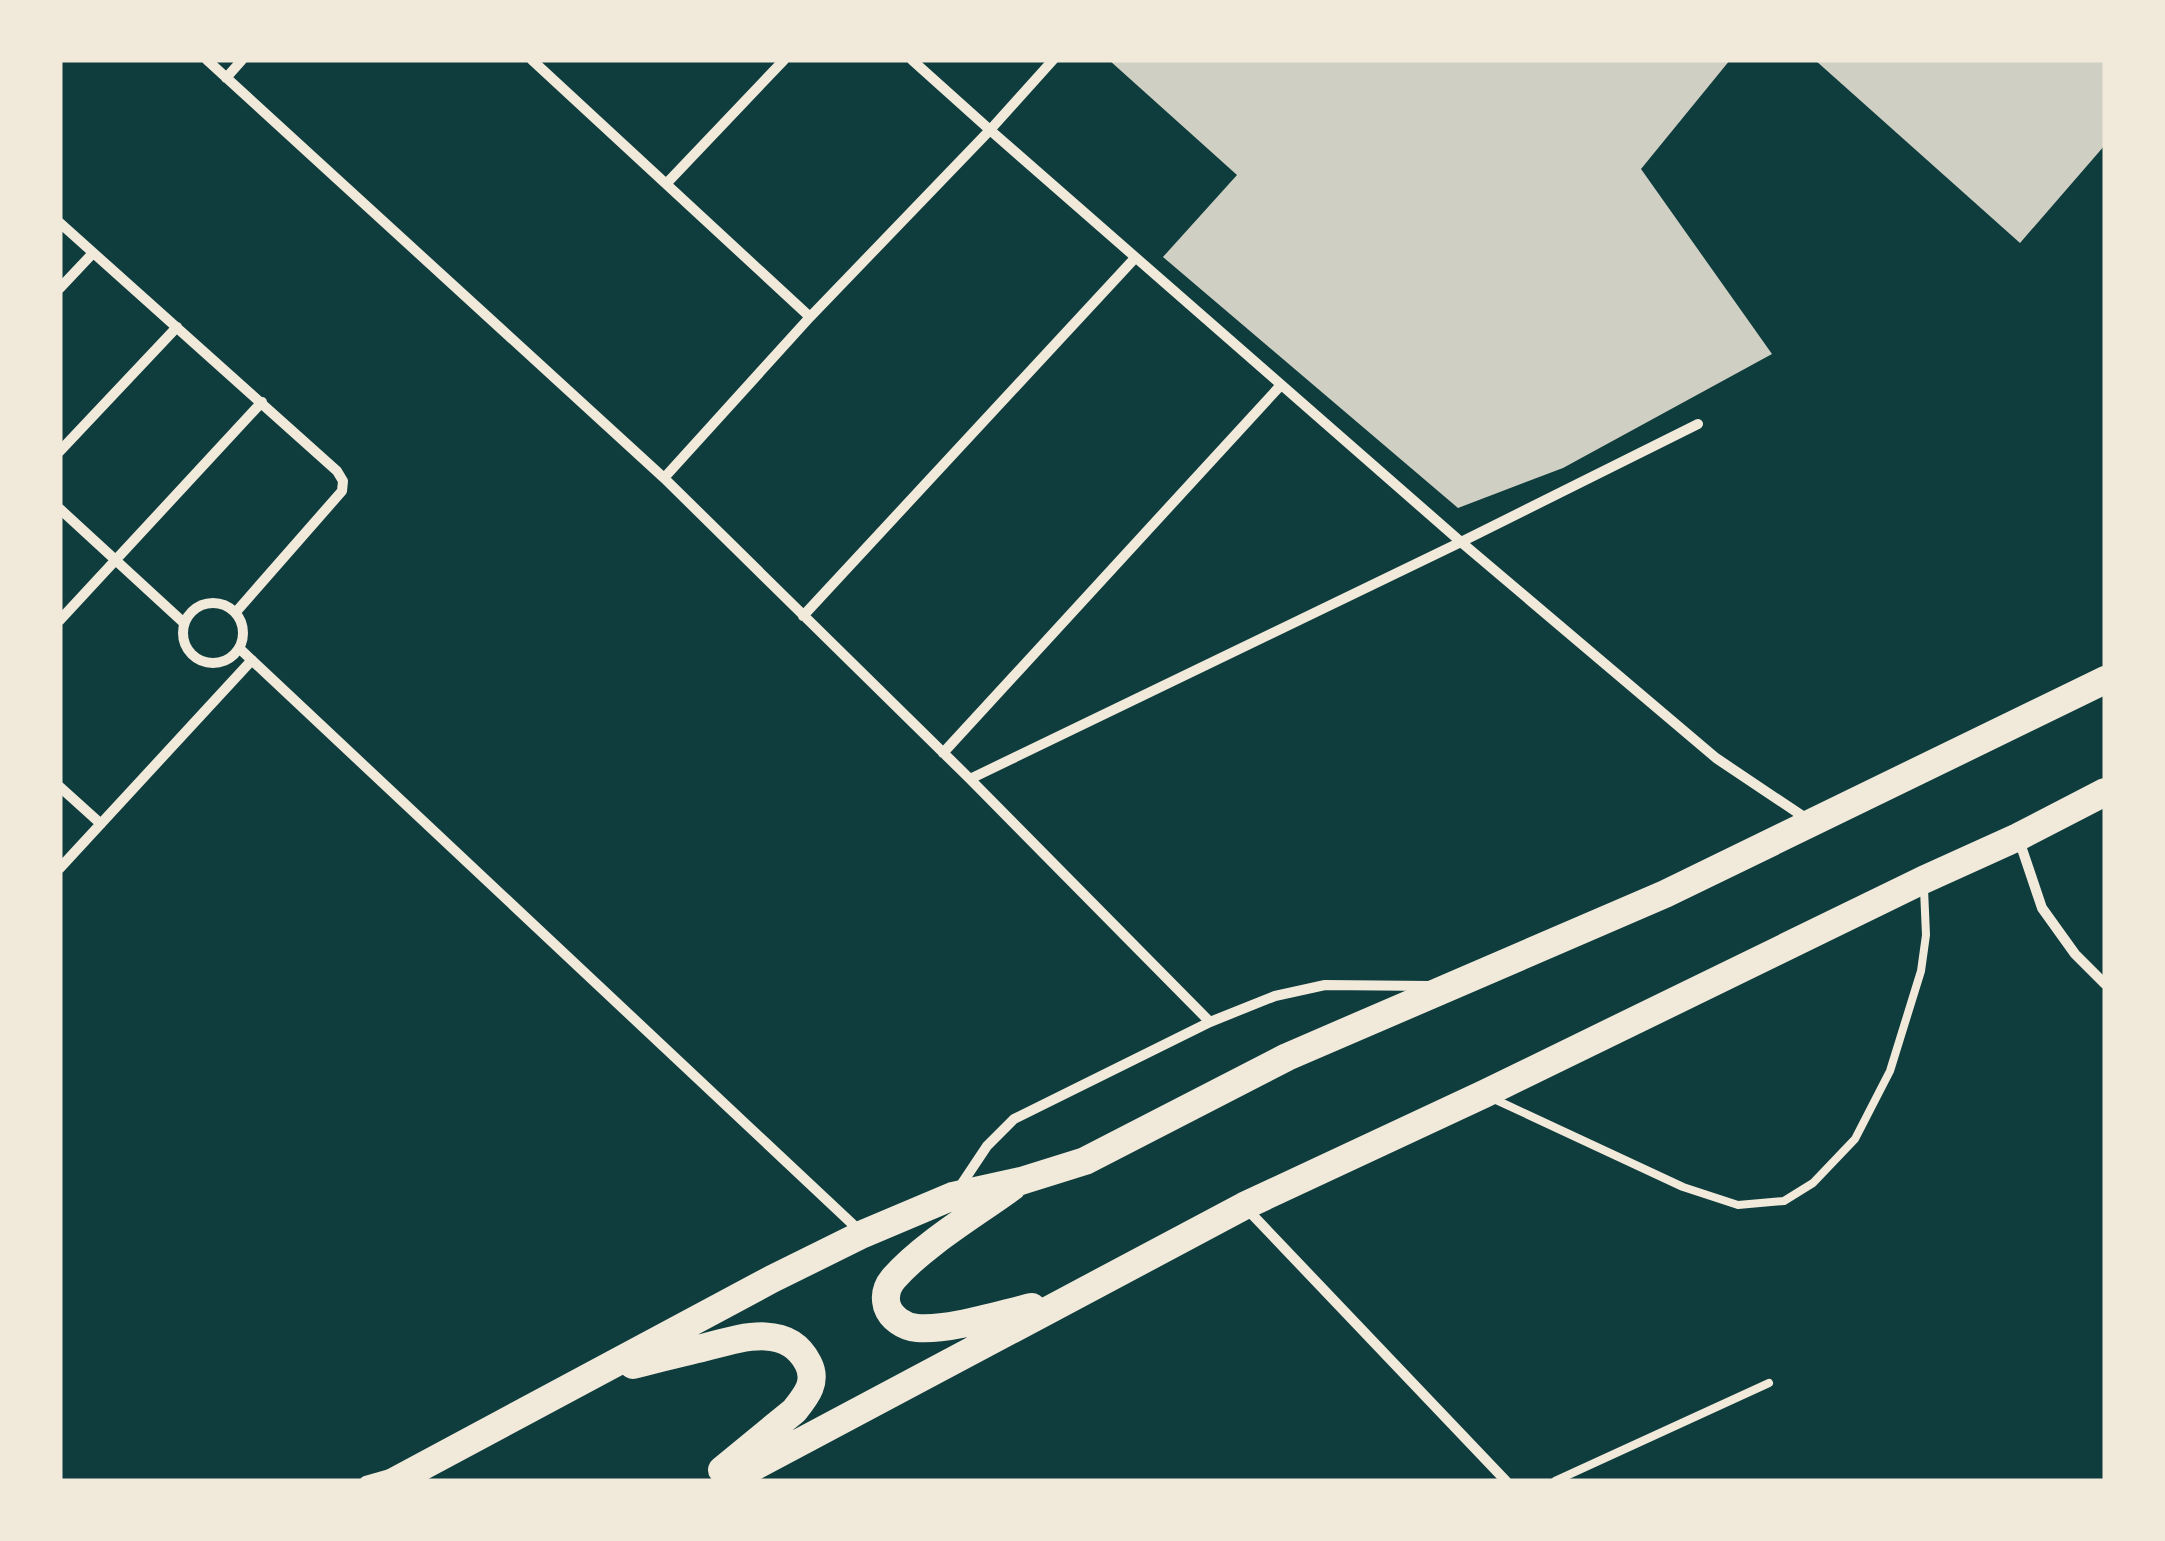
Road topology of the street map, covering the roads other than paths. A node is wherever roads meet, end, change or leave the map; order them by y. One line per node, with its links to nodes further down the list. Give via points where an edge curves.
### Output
1 (207, 60): 7 (street)
2 (242, 60): 7 (street)
3 (532, 60): 9 (street)
4 (784, 60): 9 (street)
5 (912, 60): 8 (street)
6 (1053, 60): 8 (street)
7 (226, 78): 20 (street)
8 (990, 130): 12 (street); 14 (street)
9 (666, 184): 14 (street)
10 (60, 224): 11 (street)
11 (93, 253): 13 (street); 15 (street)
12 (1135, 258): 16 (street); 25 (street)
13 (60, 288)
14 (810, 317): 20 (street)
15 (177, 327): 17 (street); 19 (street)
16 (1281, 385): 22 (street); 31 (street)
17 (262, 402): 23 (street); 24 (street, via 337,471 342,492)
18 (1698, 424): 22 (street)
19 (60, 450)
20 (664, 478): 25 (street)
21 (60, 509): 23 (street)
22 (1460, 542): 32 (street); 35 (street, via 1716,758)
23 (115, 560): 26 (street); 27 (street)
24 (236, 612): 27 (street, via 201,604); 28 (street, via 244,636)
25 (804, 616): 31 (street)
26 (60, 620)
27 (184, 623): 28 (street, via 186,648 206,663 231,658)
28 (240, 648): 29 (street)
29 (252, 660): 36 (street); 47 (street)
30 (2105, 680): 35 (highway)
31 (943, 753): 32 (street)
32 (970, 780): 42 (street)
33 (60, 787): 36 (street)
34 (2105, 792): 37 (highway)
35 (1812, 823): 41 (highway)
36 (101, 824): 38 (street)
37 (2018, 836): 39 (highway); 40 (street, via 2042,908)
38 (60, 868)
39 (1923, 880): 43 (highway); 43 (lane, via 1921,971 1890,1071 1854,1139 1813,1183 1784,1201 1738,1204 1683,1187)
40 (2105, 984)
41 (1450, 986): 42 (street, via 1325,985); 44 (highway, via 1286,1056 1085,1161)
42 (1210, 1022): 45 (street, via 1014,1119)
43 (1484, 1094): 46 (highway)
44 (1021, 1182): 45 (highway); 48 (highway, via 891,1281 888,1311 916,1328)
45 (953, 1196): 47 (highway)
46 (1244, 1206): 48 (highway); 56 (street)
47 (863, 1234): 49 (highway)
48 (1068, 1299): 55 (highway)
49 (593, 1375): 51 (highway); 54 (highway, via 750,1336 794,1346 806,1358 812,1386 794,1411)
50 (1769, 1383): 57 (lane)
51 (434, 1460): 52 (street); 53 (highway)
52 (366, 1481)
53 (396, 1481)
54 (708, 1481)
55 (727, 1481)
56 (1506, 1481)
57 (1555, 1481)

